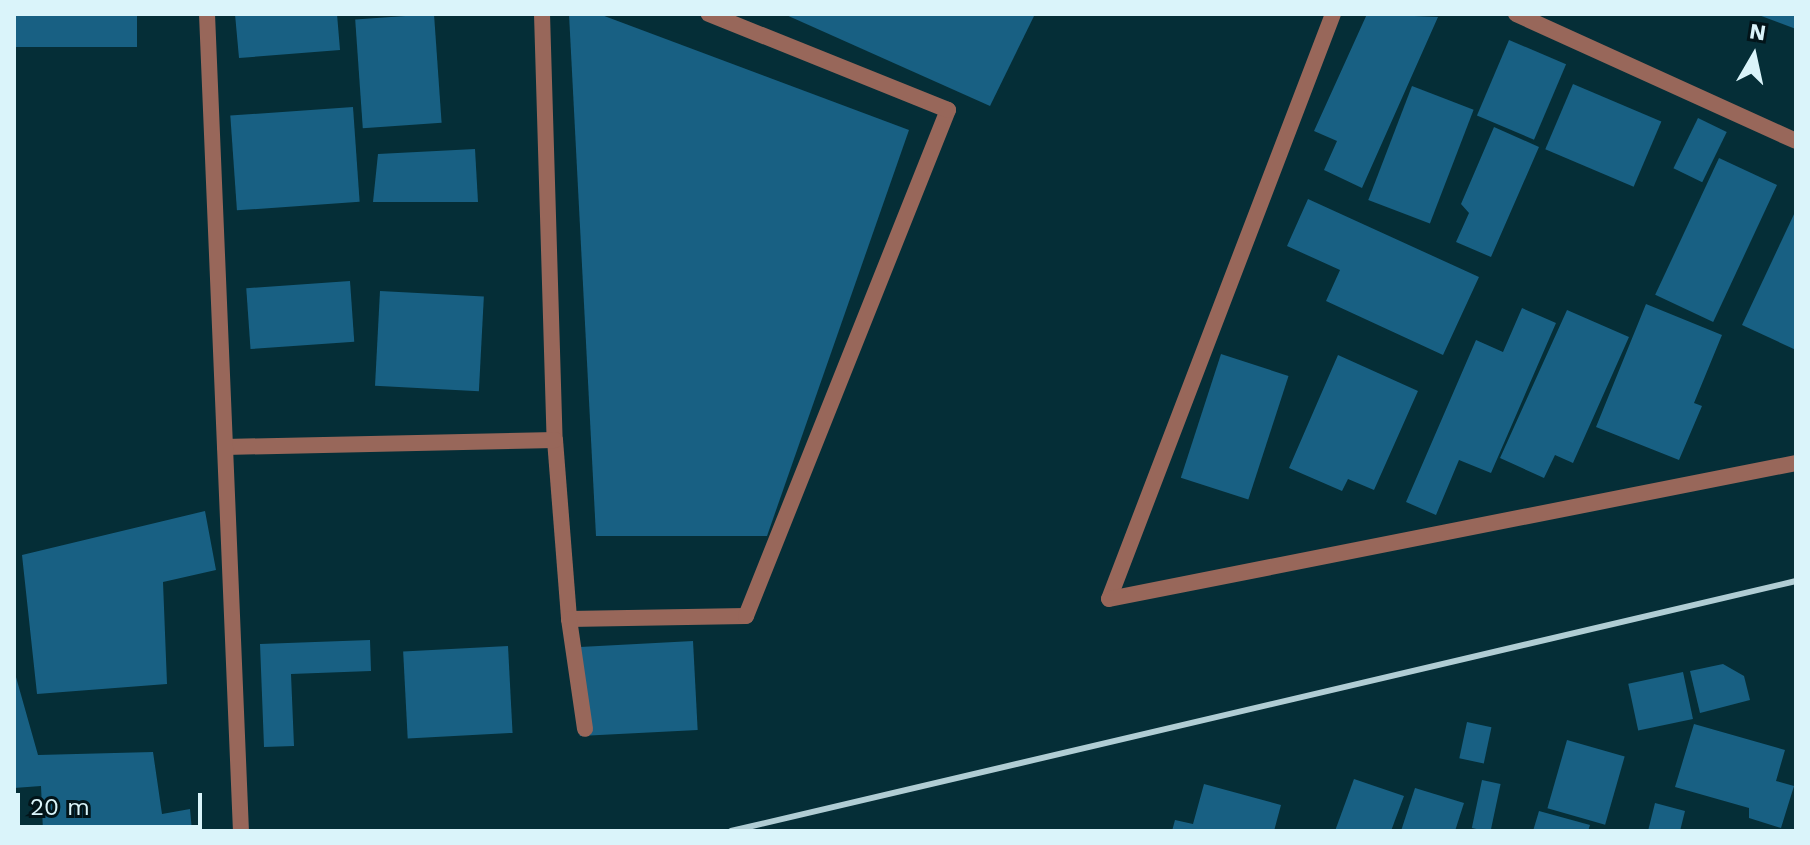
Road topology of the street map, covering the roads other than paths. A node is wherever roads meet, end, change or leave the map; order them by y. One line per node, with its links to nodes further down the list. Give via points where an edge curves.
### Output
1 (207, 14): 8 (street)
2 (542, 14): 7 (street)
3 (709, 14): 10 (street, via 948,110 746,616)
4 (1333, 14): 9 (street, via 1109,599)
5 (1516, 14): 6 (street)
6 (1796, 141)
7 (555, 440): 8 (street); 10 (street)
8 (225, 447): 12 (street)
9 (1796, 463)
10 (569, 619): 11 (street)
11 (585, 729)
12 (241, 831)

